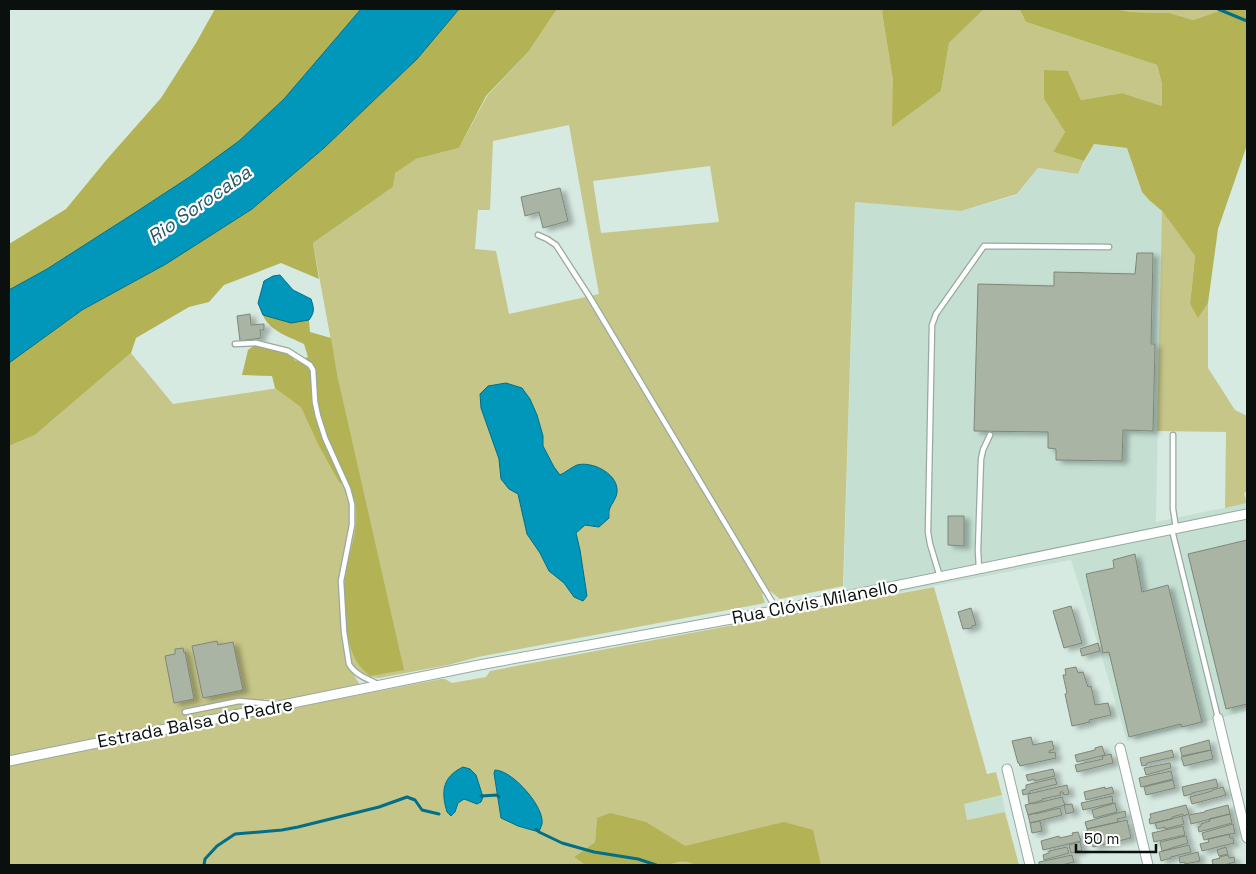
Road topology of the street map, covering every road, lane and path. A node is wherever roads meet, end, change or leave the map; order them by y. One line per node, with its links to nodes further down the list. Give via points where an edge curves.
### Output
1 (538, 235): 10 (lane, via 556,245 589,296)
2 (1109, 247): 9 (lane, via 984,246 936,314 932,326 928,532)
3 (235, 344): 11 (lane, via 256,343 288,351 313,370 318,416 352,504 352,525 341,581 349,664 360,675)
4 (990, 434): 8 (lane, via 981,459)
5 (1173, 435): 7 (lane)
6 (1247, 514): 7 (street, Rua Clóvis Milanello)
7 (1174, 529): 8 (street, Rua Clóvis Milanello); 14 (lane)
8 (979, 569): 9 (street, Rua Clóvis Milanello)
9 (940, 577): 10 (street, Rua Clóvis Milanello)
10 (777, 610): 11 (street, Rua Clóvis Milanello)
11 (382, 686): 12 (street, Estrada Balsa do Padre)
12 (280, 707): 13 (lane, via 239,701); 16 (street, Estrada Balsa do Padre)
13 (185, 712)
14 (1218, 718): 18 (street)
15 (1120, 748): 20 (street)
16 (9, 761)
17 (1007, 770): 19 (street)
18 (1247, 838)
19 (1030, 865)
20 (1148, 865)

